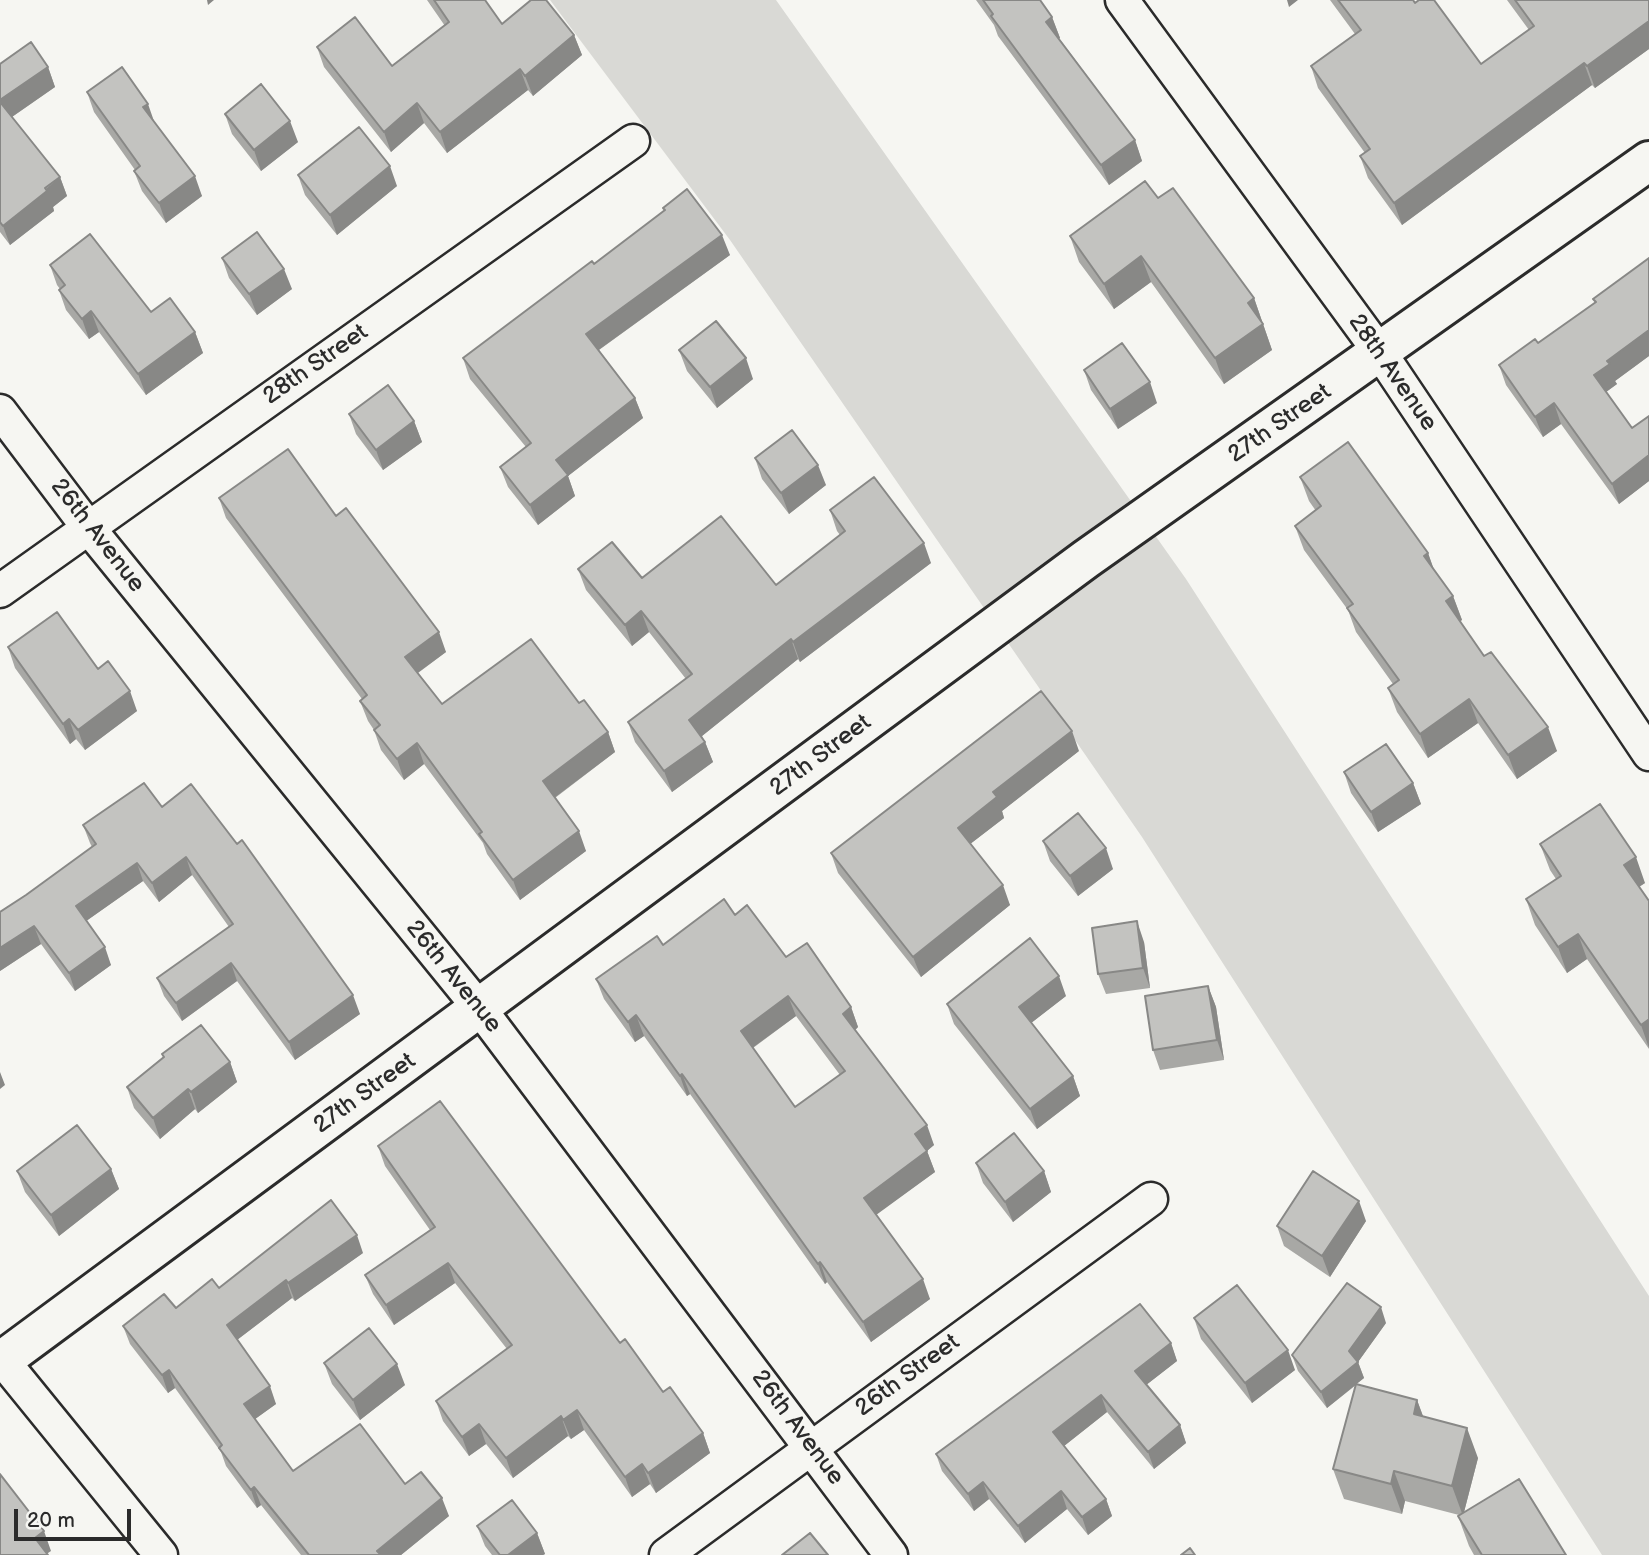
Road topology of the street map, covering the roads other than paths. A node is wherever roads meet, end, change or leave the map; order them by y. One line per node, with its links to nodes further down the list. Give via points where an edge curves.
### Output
1 (1122, 0): 4 (street, 28th Avenue)
2 (634, 141): 6 (street, 28th Street)
3 (1649, 161): 4 (street, 27th Street)
4 (1381, 354): 8 (street, 28th Avenue); 9 (street, 27th Street, via 1086,559)
5 (0, 411): 6 (street, 26th Avenue)
6 (87, 526): 7 (street, 28th Street); 9 (street, 26th Avenue)
7 (0, 590)
8 (1649, 754)
9 (480, 1009): 11 (street, 27th Street); 12 (street, 26th Avenue)
10 (1151, 1199): 12 (street, 26th Street)
11 (1, 1360): 13 (street)
12 (812, 1447): 14 (street, 26th Street); 15 (street, 26th Avenue)
13 (161, 1555)
14 (666, 1555)
15 (891, 1555)

